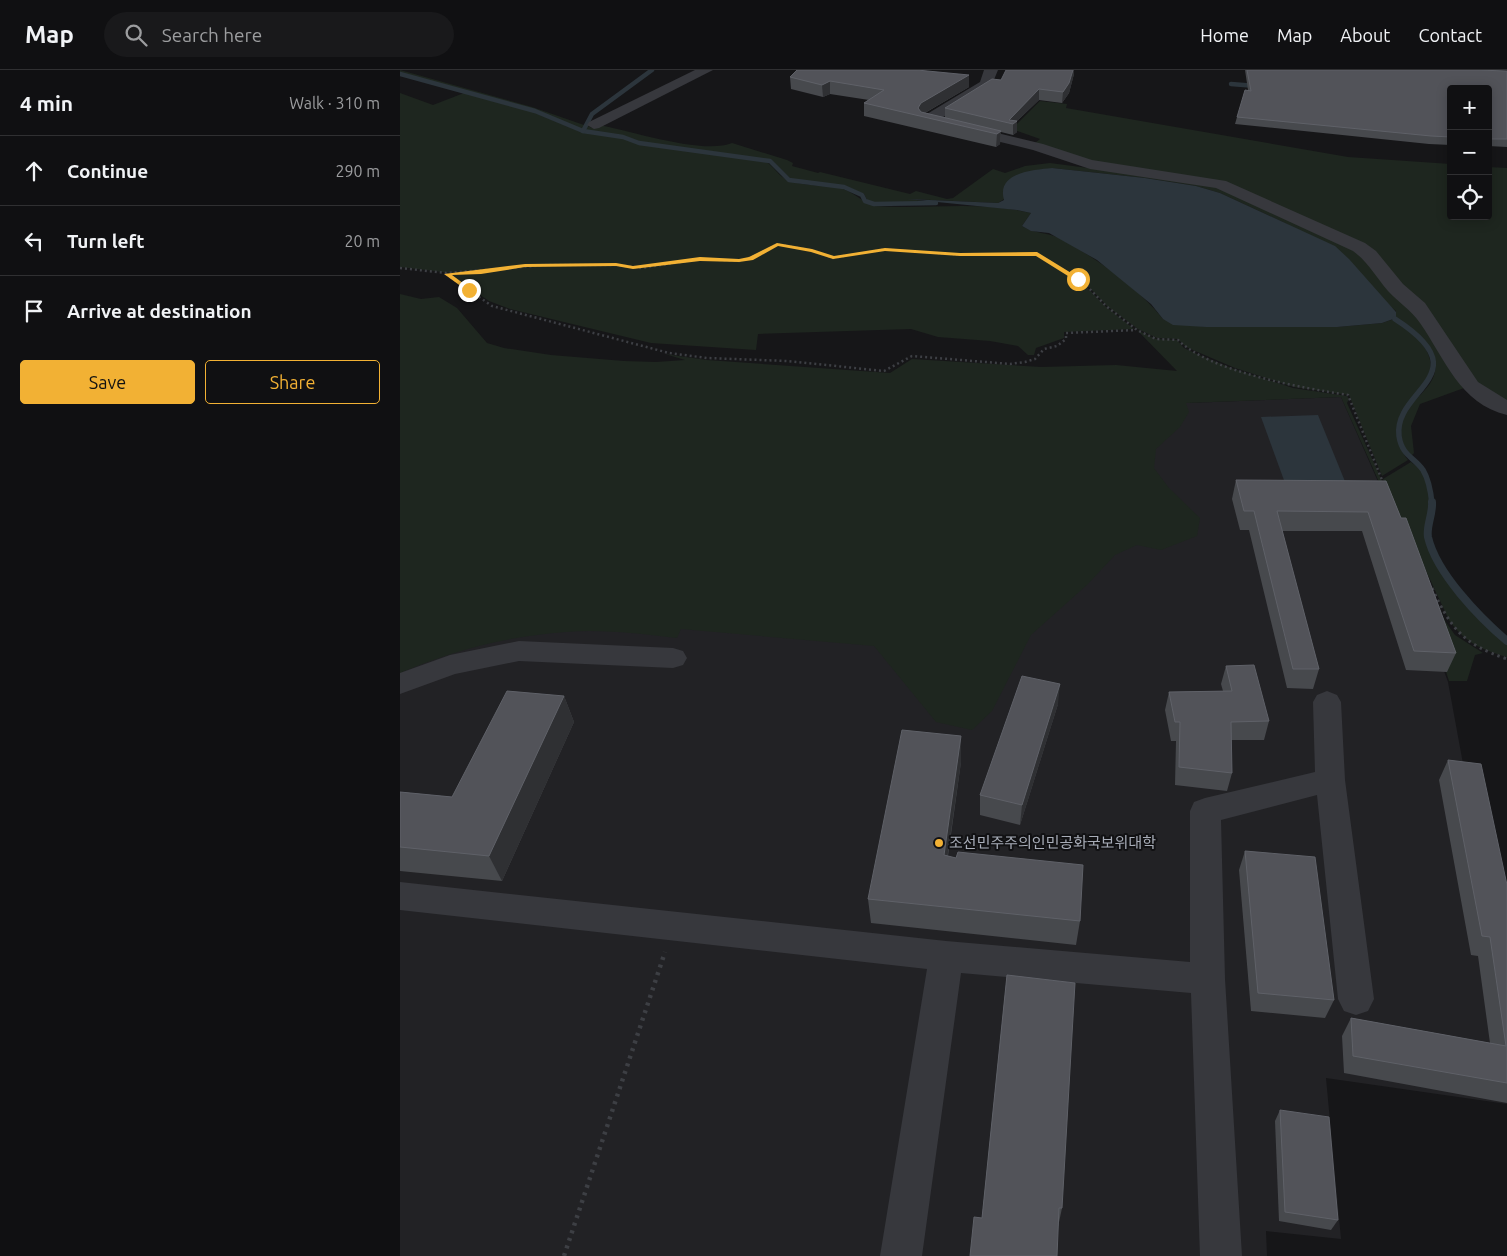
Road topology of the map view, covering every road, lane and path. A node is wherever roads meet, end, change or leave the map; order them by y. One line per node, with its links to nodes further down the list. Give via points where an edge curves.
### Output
1 (706, 70): 3 (street)
2 (991, 70): 7 (street, via 986,84 927,120 1038,147 1090,164 1220,184 1359,247 1430,323 1470,386)
3 (594, 125)
4 (400, 268): 5 (path)
5 (446, 274): 6 (path, via 525,266 616,265 633,268 700,259 739,261 777,244 812,250 833,258 885,249 960,255 1037,254 1085,284 1106,306); 6 (path, via 492,306 669,353 707,358 788,361 884,372 912,356 1010,364 1035,359 1044,349 1057,346 1066,339 1066,333)
6 (1137, 330): 8 (path, via 1156,339 1178,340 1185,347 1222,364 1293,387 1348,395)
7 (1507, 408)
8 (1386, 488)
9 (1430, 585): 11 (path, via 1456,634 1484,652)
10 (673, 658): 12 (street, via 519,651 450,665)
11 (1507, 659)
12 (400, 684)
13 (1327, 702): 14 (street)
14 (1330, 780): 18 (street, via 1205,812); 19 (street)
15 (400, 896): 16 (street)
16 (673, 925): 17 (street); 20 (path)
17 (946, 956): 18 (street); 21 (street)
18 (1208, 979): 22 (street)
19 (1356, 999)
20 (564, 1256)
21 (901, 1256)
22 (1221, 1256)

